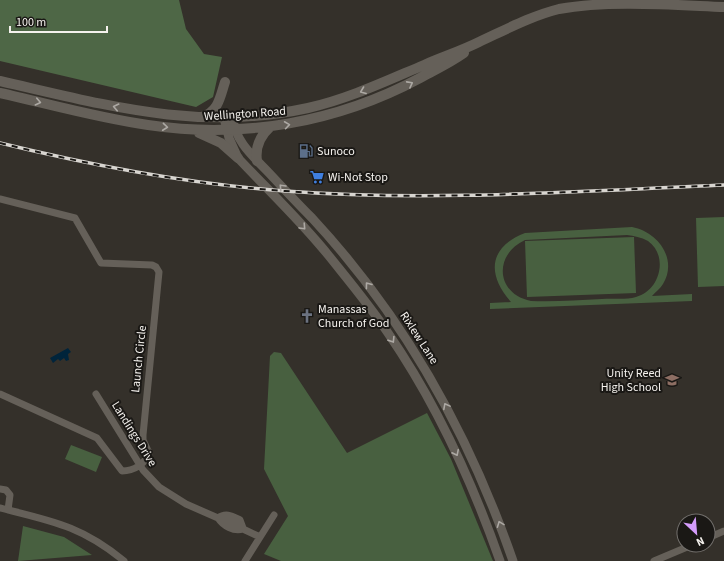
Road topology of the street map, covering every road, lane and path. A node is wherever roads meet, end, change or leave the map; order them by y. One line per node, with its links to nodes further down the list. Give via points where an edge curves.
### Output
1 (724, 7): 2 (main road, Wellington Road, via 614,3 579,6 541,15)
2 (477, 44): 7 (main road, Wellington Road, one-way to 7, via 336,101 278,113); 8 (main road, Wellington Road, one-way to 2, via 323,117 382,97 442,67)
3 (0, 81): 6 (main road, Wellington Road, one-way to 3, via 131,110)
4 (224, 82): 6 (main road, via 216,107)
5 (0, 93): 9 (main road, Wellington Road, one-way to 9, via 132,123)
6 (199, 118): 7 (main road, Wellington Road)
7 (228, 118): 10 (street, Rixlew Lane)
8 (270, 127): 10 (main road, Wellington Road); 12 (main road, via 258,144)
9 (184, 129): 10 (main road, Wellington Road); 11 (main road, via 211,137)
10 (231, 130): 11 (street, Rixlew Lane); 12 (street, Rixlew Lane)
11 (238, 158): 27 (street, Rixlew Lane, one-way to 27, via 328,254 388,333 448,436 479,503)
12 (257, 161): 28 (street, Rixlew Lane, one-way to 12, via 472,458 448,409 417,356 382,303 340,250)
13 (0, 199): 16 (street, Launch Circle, via 76,218 101,263 152,265 159,272 143,435 149,453)
14 (0, 394): 16 (street, via 97,438 122,471)
15 (96, 394): 16 (street, Landings Drive)
16 (140, 466): 21 (street, Landings Drive, via 167,494)
17 (0, 489): 19 (street, via 6,490 10,495)
18 (0, 508): 19 (street)
19 (8, 510): 25 (street, via 77,529 98,541)
20 (274, 515): 23 (street)
21 (218, 518): 22 (street, Landings Drive, via 223,524 236,530); 22 (street, Landings Drive, via 226,514 240,520)
22 (243, 529): 23 (street, Landings Drive)
23 (260, 537): 26 (street)
24 (676, 552): 29 (street)
25 (118, 559)
26 (245, 561)
27 (500, 561)
28 (513, 561)
29 (654, 561)

